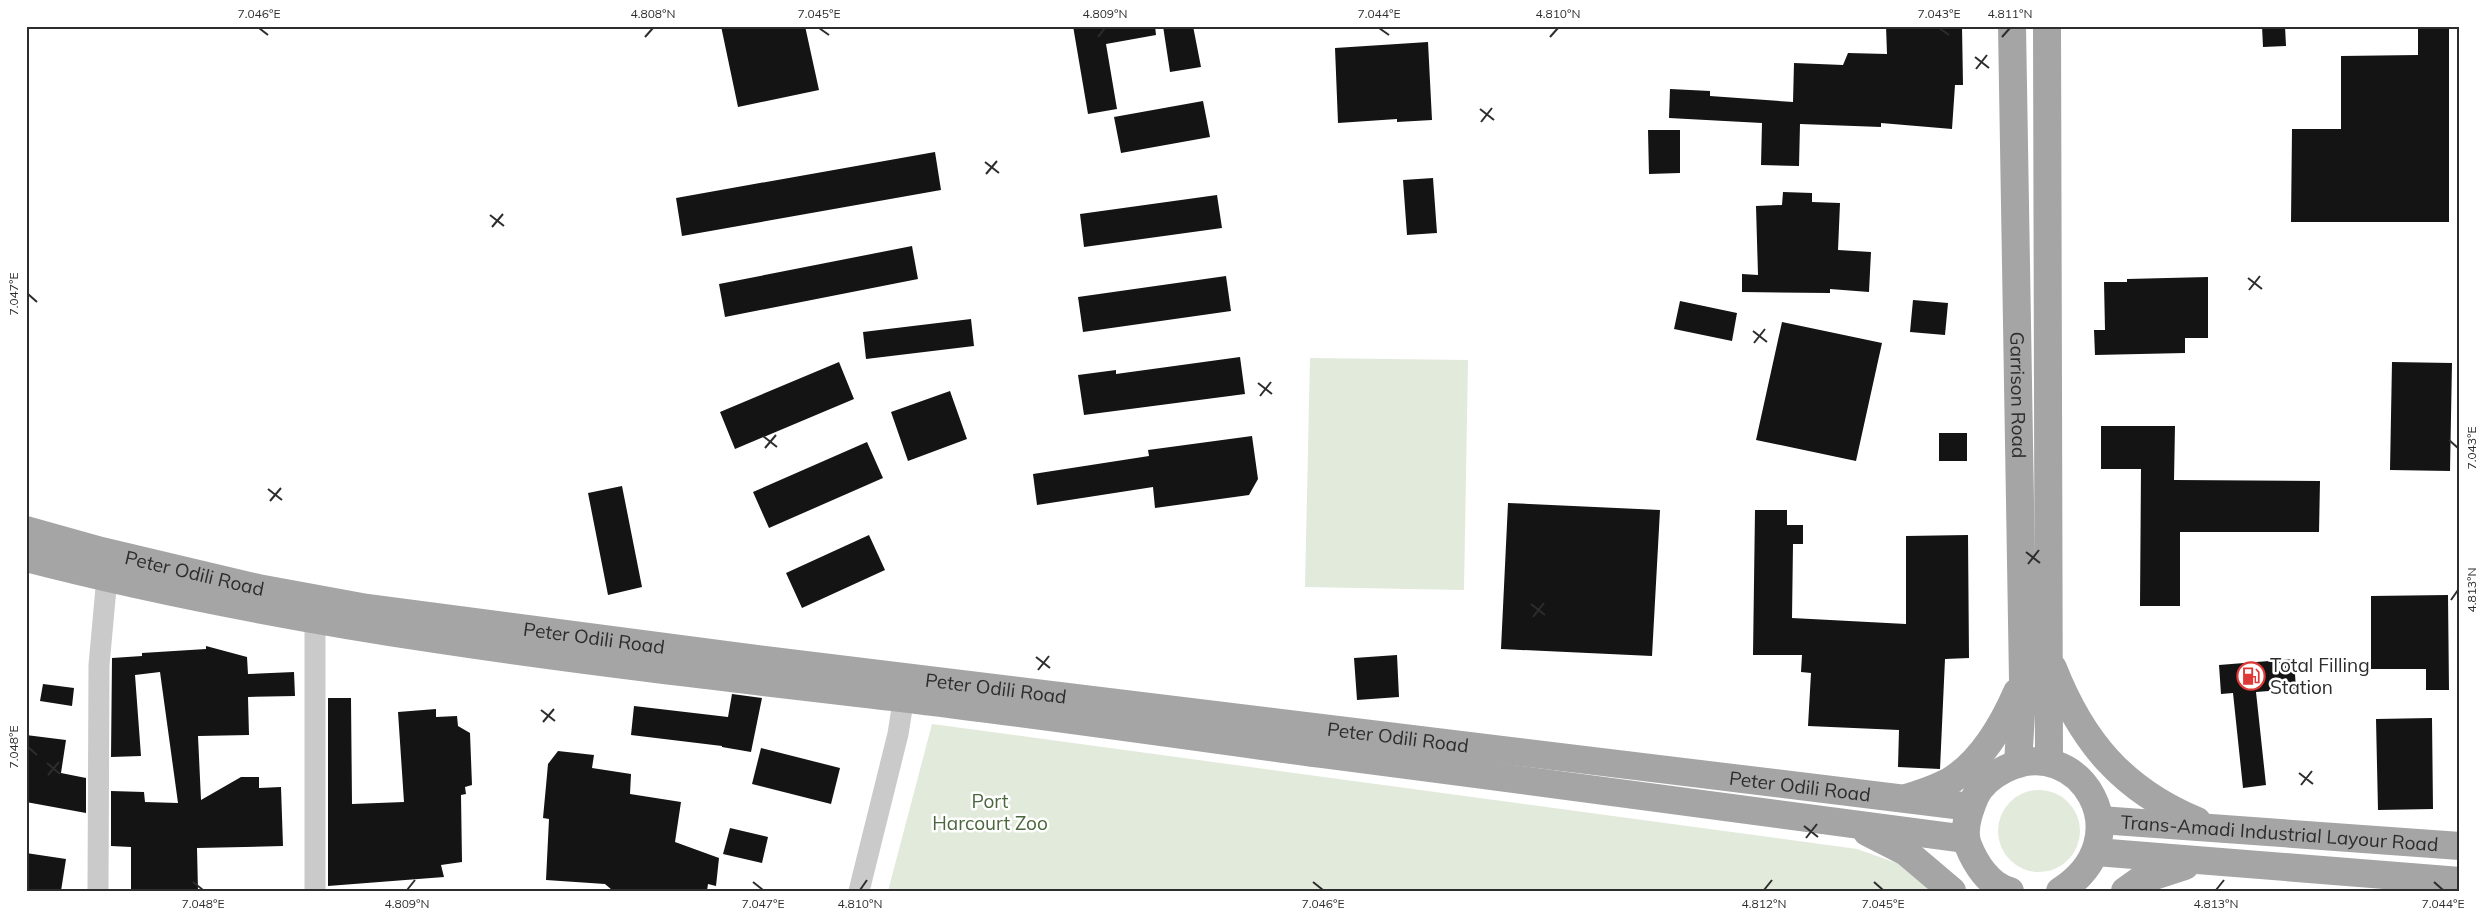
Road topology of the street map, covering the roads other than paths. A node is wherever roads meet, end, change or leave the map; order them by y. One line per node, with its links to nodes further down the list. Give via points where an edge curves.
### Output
1 (2012, 26): 8 (main road, Garrison Road)
2 (2047, 26): 7 (main road, Garrison Road)
3 (26, 530): 9 (main road, Peter Odili Road, via 258,588 367,608)
4 (26, 558): 5 (main road, Peter Odili Road)
5 (107, 578): 6 (main road, Peter Odili Road); 22 (street, via 99,665)
6 (315, 620): 9 (main road, Peter Odili Road, via 658,670); 23 (street)
7 (2049, 658): 10 (main road, Garrison Road); 16 (main road, via 2084,733 2114,768 2174,812)
8 (2023, 680): 11 (main road, Garrison Road); 12 (main road, via 2004,721 1973,761 1954,778)
9 (905, 688): 12 (main road, Peter Odili Road); 15 (main road, Peter Odili Road); 24 (street, via 898,734)
10 (2049, 762): 11 (main road); 14 (main road, via 2077,777 2091,793)
11 (2018, 764): 13 (main road, via 1993,775 1978,792)
12 (1901, 800): 13 (main road, Peter Odili Road)
13 (1971, 807): 17 (main road)
14 (2100, 820): 16 (main road, Trans-Amadi Industrial Layour Road); 19 (main road)
15 (1851, 823): 17 (main road, Peter Odili Road); 25 (main road, via 1906,852)
16 (2217, 829): 18 (main road, Trans-Amadi Industrial Layour Road)
17 (1966, 839): 26 (main road, via 1973,859 1987,877)
18 (2460, 846)
19 (2096, 852): 20 (main road, Trans-Amadi Industrial Layour Road); 27 (main road, via 2085,872)
20 (2202, 862): 21 (main road, Trans-Amadi Industrial Layour Road); 28 (main road, via 2139,881)
21 (2460, 881)
22 (98, 891)
23 (315, 891)
24 (859, 891)
25 (1952, 891)
26 (2010, 891)
27 (2060, 891)
28 (2125, 891)

